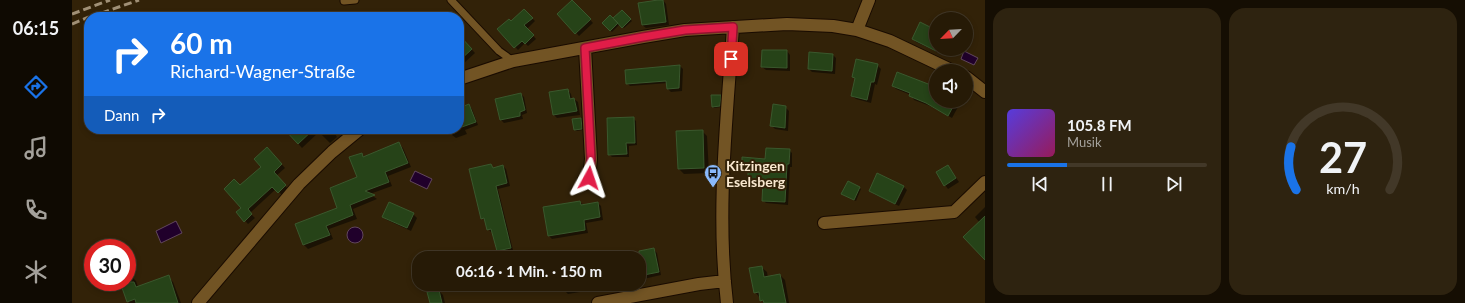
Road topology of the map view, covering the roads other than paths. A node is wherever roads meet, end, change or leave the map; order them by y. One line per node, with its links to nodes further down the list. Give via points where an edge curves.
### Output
1 (355, 0): 4 (lane)
2 (452, 0): 5 (lane)
3 (869, 0): 8 (street)
4 (344, 1)
5 (463, 12)
6 (464, 13): 10 (lane, via 499,51)
7 (733, 27): 8 (street, via 787,24); 9 (street, via 685,30); 19 (street, via 724,194)
8 (857, 30): 11 (street, via 890,41)
9 (585, 48): 10 (street); 16 (street, via 591,159)
10 (513, 61): 12 (street)
11 (938, 64)
12 (464, 77)
13 (973, 83): 14 (street)
14 (985, 92)
15 (354, 134): 20 (street, via 299,184)
16 (589, 178)
17 (985, 182): 18 (street, via 954,212)
18 (824, 223)
19 (725, 281): 21 (street); 22 (street)
20 (198, 303)
21 (598, 303)
22 (728, 303)

